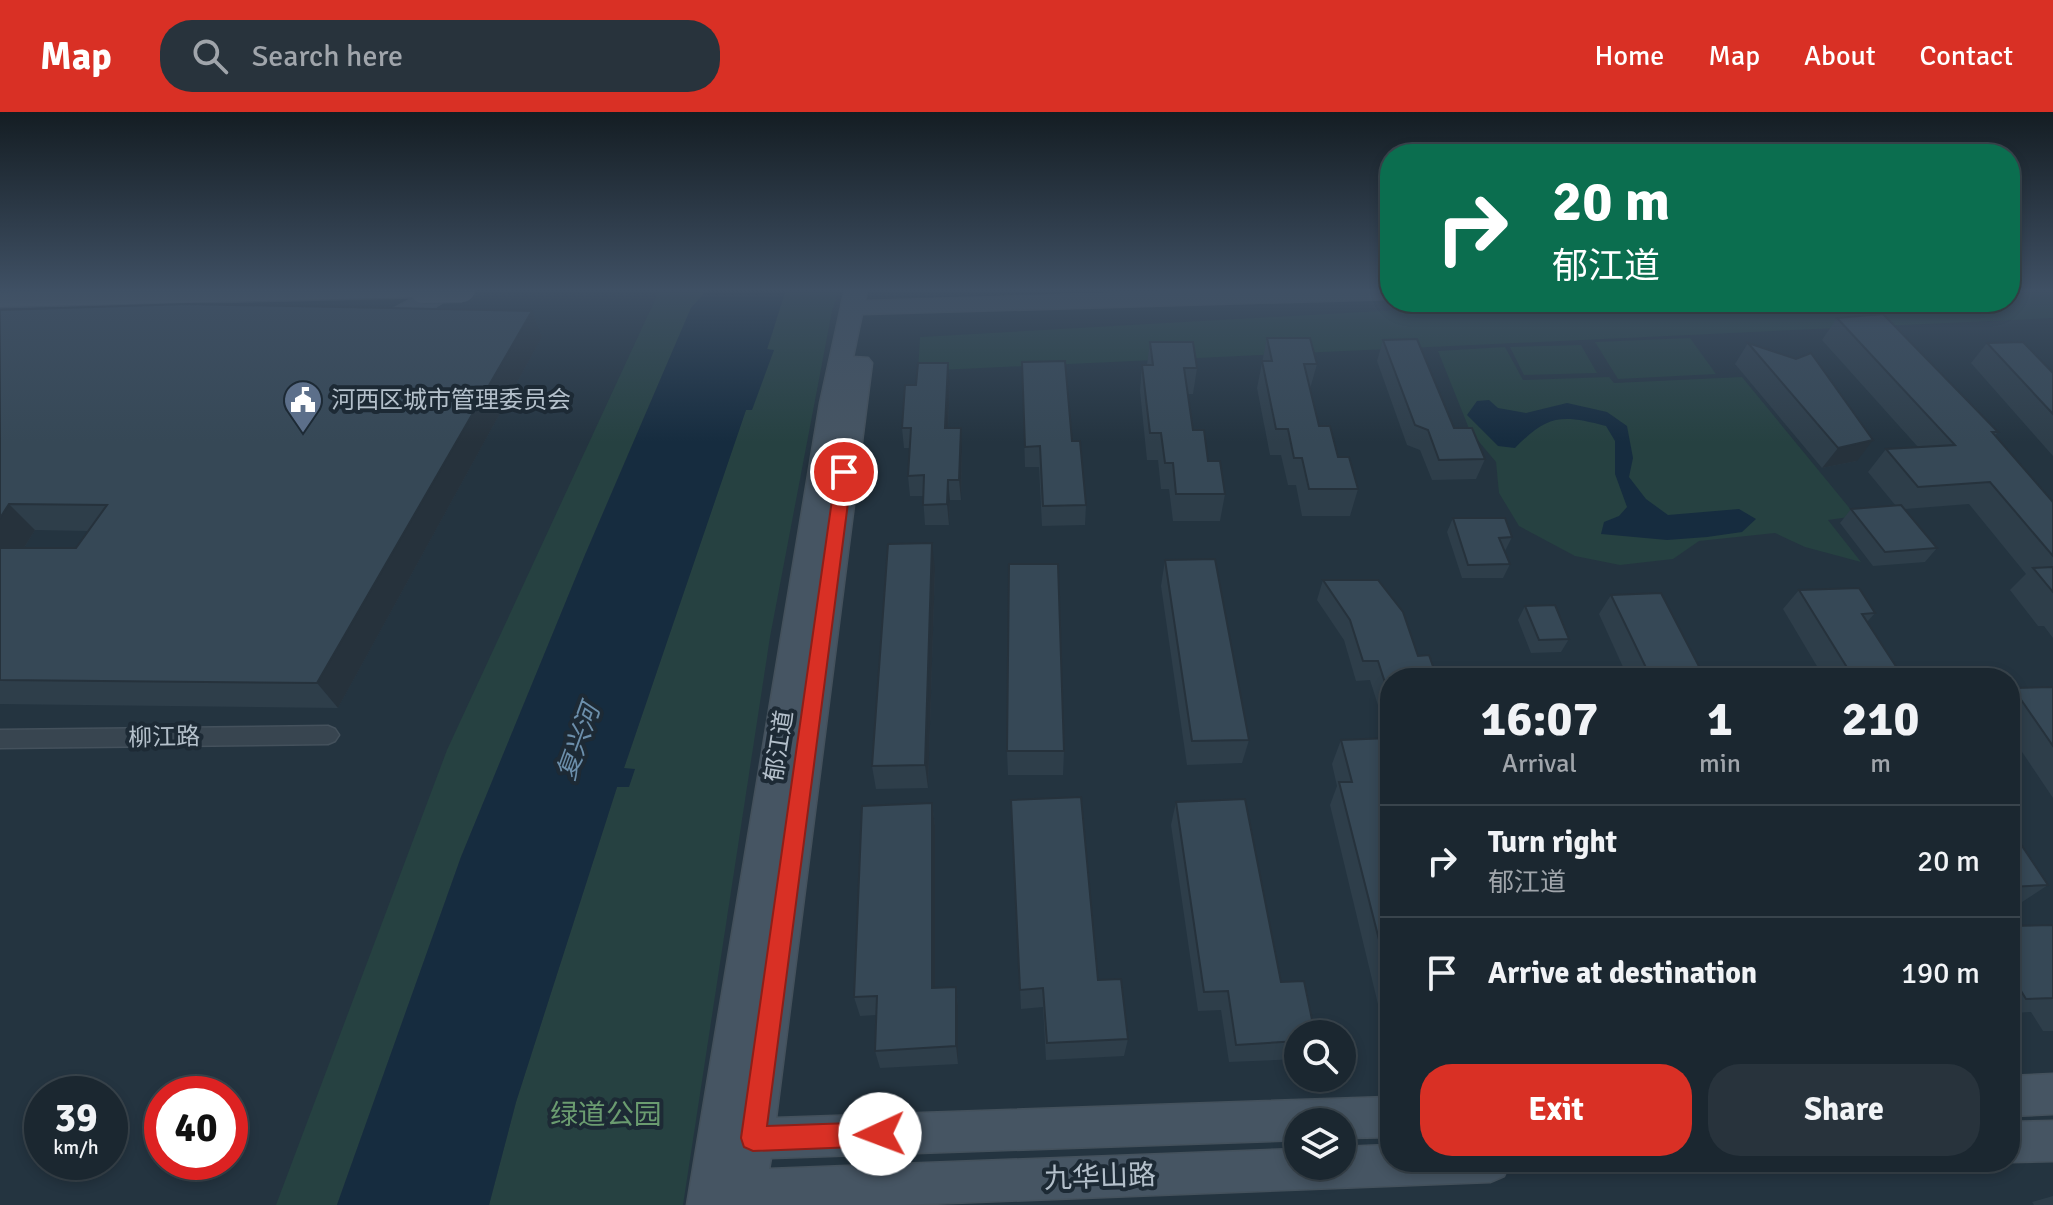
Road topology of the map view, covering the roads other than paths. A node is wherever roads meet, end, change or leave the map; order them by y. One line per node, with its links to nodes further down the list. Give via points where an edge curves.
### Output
1 (851, 340): 7 (street, 郁江道, via 832,403)
2 (328, 735): 3 (street, 柳江路)
3 (0, 739)
4 (2053, 1094): 5 (street)
5 (2020, 1096)
6 (1380, 1117): 7 (street, 九华山路)
7 (735, 1139): 11 (street, 郁江道)
8 (2053, 1141): 9 (street)
9 (2020, 1142)
10 (1380, 1167): 11 (street, 九华山路)
11 (727, 1198)

